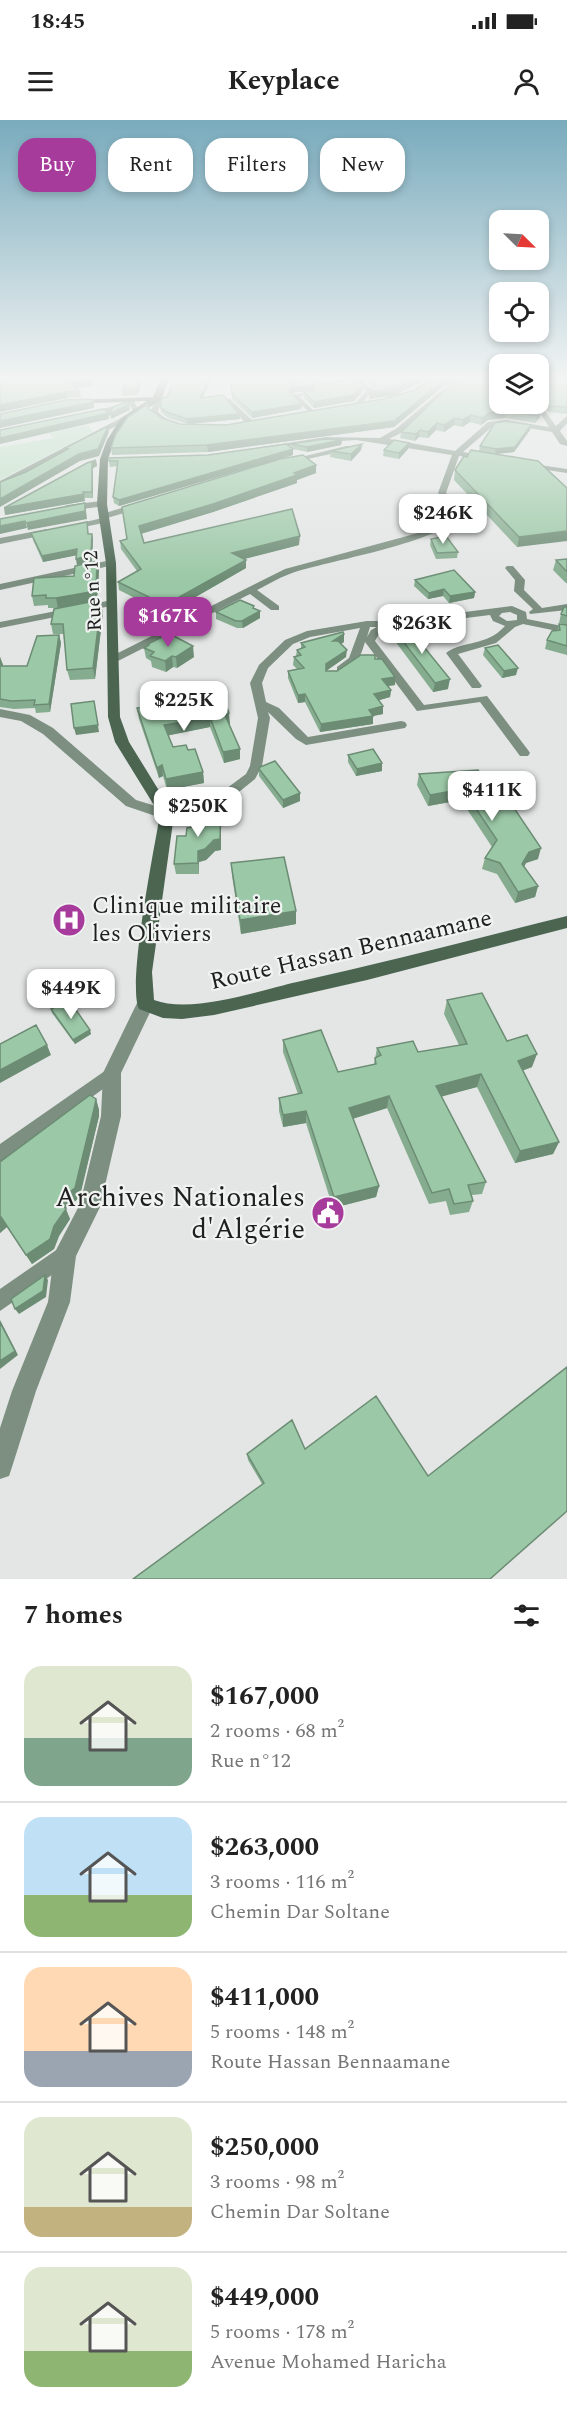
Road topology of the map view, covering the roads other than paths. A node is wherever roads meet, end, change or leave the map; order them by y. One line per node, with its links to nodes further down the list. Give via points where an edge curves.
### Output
1 (75, 445): 13 (street)
2 (109, 445): 15 (main road, Rue n°12)
3 (286, 445): 7 (street)
4 (362, 445): 10 (street)
5 (410, 445): 8 (street)
6 (467, 445): 8 (street)
7 (256, 449)
8 (456, 454): 9 (street); 22 (street, via 442,492 461,514 449,523 425,534 288,571)
9 (490, 459)
10 (278, 464)
11 (523, 464): 12 (street)
12 (567, 471)
13 (0, 484)
14 (148, 503): 17 (street)
15 (102, 504): 16 (street); 17 (main road, Rue n°12)
16 (55, 510)
17 (105, 518): 18 (street); 19 (main road, Rue n°12)
18 (0, 541)
19 (111, 563): 21 (street); 23 (main road, Rue n°12)
20 (510, 568): 26 (street, via 520,580 521,596)
21 (0, 586)
22 (250, 590): 25 (street); 32 (street)
23 (112, 603): 30 (street); 32 (main road, Rue n°12)
24 (567, 607): 26 (street)
25 (275, 608)
26 (540, 611): 27 (street)
27 (518, 620): 29 (street, via 499,621 494,616 496,611); 31 (street); 34 (street, via 497,641 451,653)
28 (367, 624): 29 (street); 33 (street, via 354,660); 35 (street, via 306,634 289,642 259,675 256,684)
29 (391, 624): 38 (street, via 375,632 370,641 421,709 483,698)
30 (0, 625)
31 (567, 630)
32 (112, 660): 39 (main road, Rue n°12, via 114,717 122,742)
33 (331, 675)
34 (477, 686)
35 (261, 704): 37 (street, via 272,708 306,741); 39 (street, via 264,718 251,776 203,807)
36 (0, 713): 39 (street, via 25,718 48,731 131,803)
37 (401, 725)
38 (524, 753)
39 (167, 815): 41 (main road, via 144,972)
40 (567, 922): 41 (main road, Route Hassan Bennaamane, via 214,1008 162,1011)
41 (145, 1004): 42 (street)
42 (112, 1073): 43 (street); 44 (street, via 111,1116 90,1207)
43 (0, 1155)
44 (65, 1254): 45 (street); 46 (street, via 59,1302)
45 (0, 1301)
46 (0, 1467)

